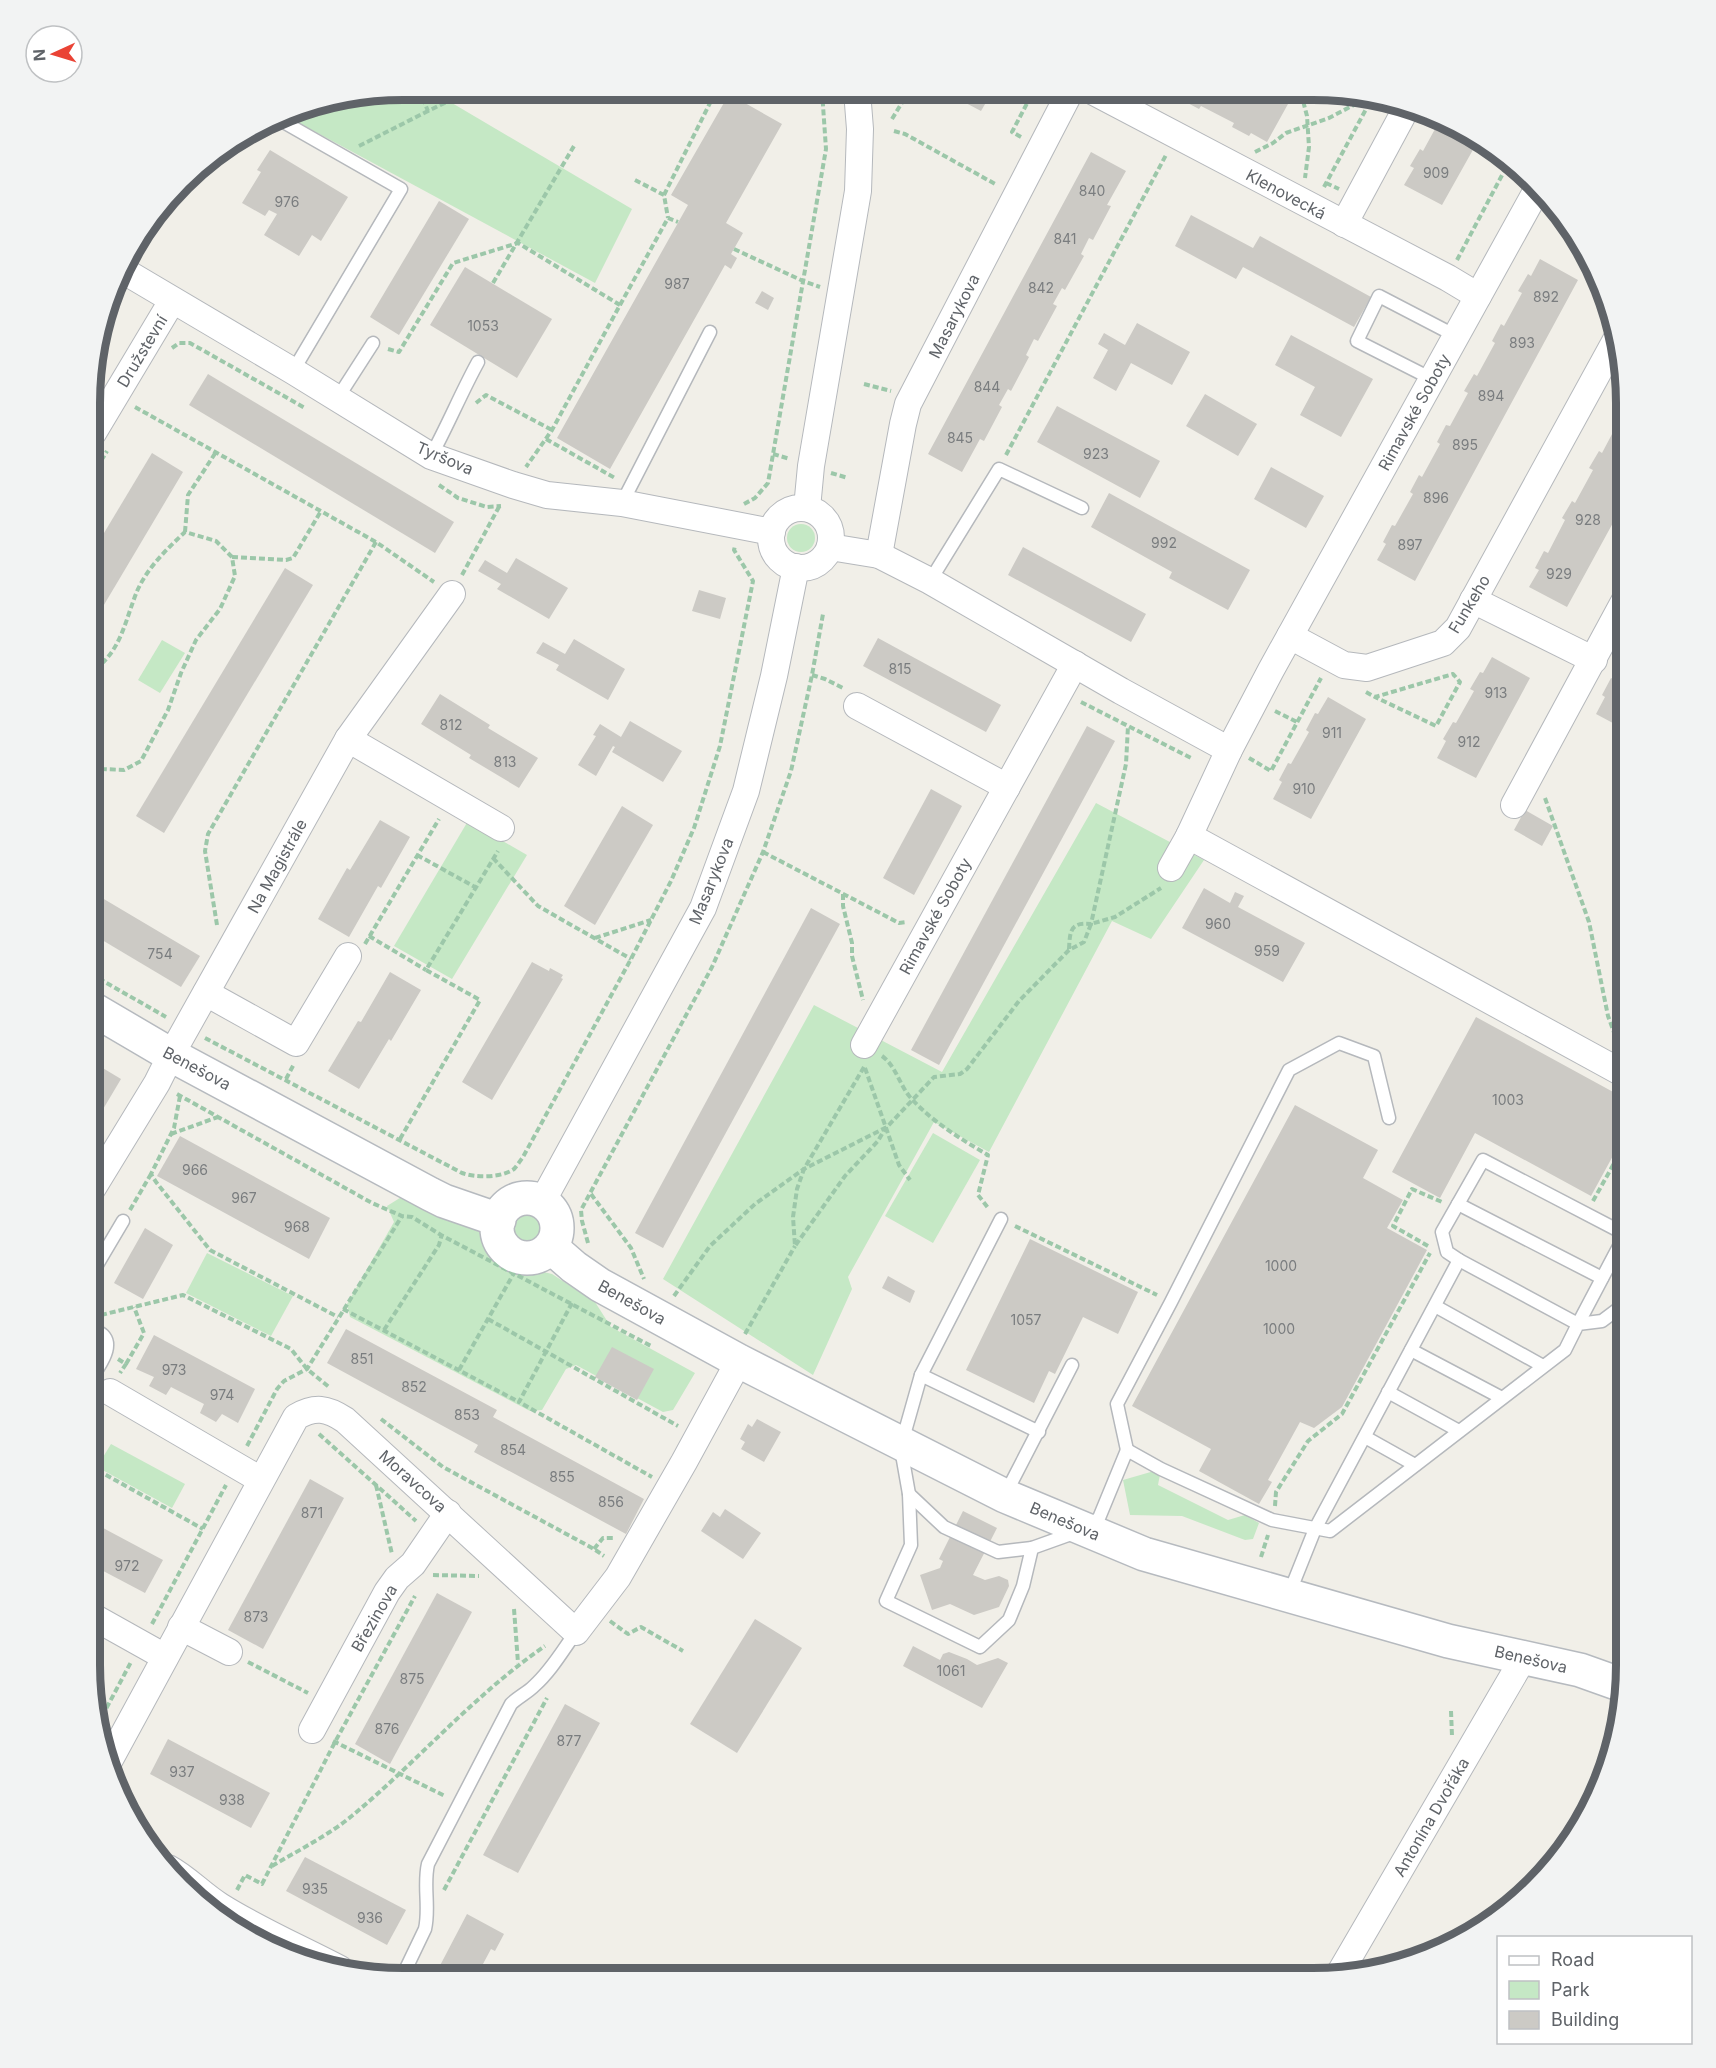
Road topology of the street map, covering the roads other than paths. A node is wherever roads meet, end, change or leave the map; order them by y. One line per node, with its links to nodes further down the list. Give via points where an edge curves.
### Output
1 (858, 100): 22 (street, via 858,191 810,466)
2 (1066, 100): 26 (street, Masarykova, via 908,404)
3 (1109, 100): 7 (street, Klenovecká)
4 (1403, 115): 7 (street)
5 (288, 124): 16 (lane, via 401,189)
6 (1533, 196): 9 (street, Rimavské Soboty)
7 (1344, 224): 9 (street, Klenovecká)
8 (129, 275): 10 (street, Tyršova)
9 (1479, 296): 12 (street, Rimavské Soboty)
10 (172, 301): 16 (street, Tyršova); 19 (street, Družstevní)
11 (710, 332): 21 (lane)
12 (1456, 336): 17 (street, Rimavské Soboty); 17 (lane, via 1379,296 1357,341)
13 (373, 343): 18 (lane)
14 (1611, 349): 30 (street, Funkeho)
15 (478, 362): 20 (lane)
16 (292, 371): 18 (street, Tyršova)
17 (1432, 379): 32 (street, Rimavské Soboty)
18 (338, 399): 20 (street, Tyršova)
19 (100, 421)
20 (431, 456): 21 (street, Tyršova, via 547,495)
21 (622, 503): 24 (street, Tyršova)
22 (807, 508): 24 (street, via 780,516); 25 (street, via 824,518 829,527)
23 (1082, 508): 28 (lane, via 999,469)
24 (772, 532): 27 (street, via 771,542 780,559)
25 (830, 547): 26 (street); 27 (street, via 813,565)
26 (879, 555): 28 (street)
27 (796, 567): 51 (street, Masarykova, via 746,791 704,908)
28 (930, 581): 34 (street)
29 (452, 594): 36 (street, Na Magistrále)
30 (1473, 600): 32 (street, Funkeho, via 1458,628 1443,643 1367,668 1344,665); 33 (street)
31 (1616, 617): 33 (street)
32 (1290, 636): 37 (street)
33 (1594, 660): 39 (street)
34 (1075, 664): 37 (street); 38 (street, Rimavské Soboty)
35 (857, 706): 38 (street)
36 (348, 739): 40 (street); 44 (street, Na Magistrále)
37 (1230, 759): 41 (street)
38 (1007, 787): 46 (street, Rimavské Soboty, via 928,929)
39 (1515, 805)
40 (501, 828)
41 (1189, 836): 42 (street); 48 (street)
42 (1171, 868)
43 (356, 951): 44 (street, via 296,1043)
44 (206, 993): 47 (street, Na Magistrále)
45 (100, 1013): 47 (street, Benešova)
46 (867, 1054)
47 (171, 1056): 50 (street, Na Magistrále); 53 (street, Benešova, via 430,1194)
48 (1616, 1056)
49 (1389, 1118): 78 (lane, via 1374,1056 1339,1043 1289,1070 1117,1404)
50 (100, 1176)
51 (542, 1202): 53 (street, via 534,1198 516,1200); 57 (street, via 557,1222)
52 (1458, 1204): 56 (lane, via 1483,1160); 60 (lane, via 1442,1232 1447,1252); 61 (lane)
53 (499, 1220): 57 (street, via 498,1236 513,1255 530,1258)
54 (1001, 1220): 70 (lane)
55 (123, 1221): 59 (lane)
56 (1616, 1229)
57 (551, 1247): 67 (street, Benešova, via 600,1284)
58 (1616, 1251): 61 (lane)
59 (100, 1260)
60 (1459, 1260): 62 (lane); 64 (lane)
61 (1602, 1278): 64 (lane)
62 (1434, 1306): 66 (lane); 69 (lane)
63 (1616, 1310): 64 (lane, via 1602,1321)
64 (1578, 1324): 69 (lane, via 1564,1350)
65 (100, 1334): 71 (lane, via 107,1342)
66 (1411, 1350): 72 (lane); 73 (lane)
67 (740, 1351): 77 (street, Benešova); 90 (street, via 684,1462 618,1577)
68 (1072, 1365): 75 (lane)
69 (1544, 1366): 73 (lane)
70 (921, 1375): 75 (lane); 77 (lane)
71 (100, 1385): 80 (street)
72 (1388, 1392): 74 (lane); 76 (lane)
73 (1502, 1398): 74 (lane)
74 (1459, 1431): 79 (lane)
75 (1039, 1432): 82 (lane)
76 (1365, 1437): 79 (lane); 85 (lane)
77 (900, 1443): 81 (lane); 82 (street, Benešova)
78 (1127, 1450): 84 (lane, via 1099,1518); 85 (lane, via 1272,1520)
79 (1415, 1465): 85 (lane, via 1330,1531)
80 (261, 1480): 83 (street, Moravcova, via 296,1417 318,1409 345,1420); 89 (street, Moravcova)
81 (909, 1494): 86 (lane, via 944,1527 998,1552); 86 (lane, via 911,1545 886,1601 980,1647 1009,1620)
82 (1005, 1496): 84 (street, Benešova)
83 (448, 1513): 90 (street, Moravcova); 95 (street, Březinova, via 413,1564 387,1592)
84 (1085, 1529): 86 (lane); 87 (street, Benešova, via 1144,1554)
85 (1315, 1529): 87 (lane)
86 (1032, 1548)
87 (1288, 1595): 93 (street, Benešova, via 1448,1641)
88 (100, 1621): 92 (street)
89 (181, 1627): 91 (street); 92 (street, Moravcova)
90 (572, 1638): 98 (lane, via 546,1674 511,1704 428,1864 427,1921)
91 (229, 1652)
92 (165, 1657): 96 (street, Moravcova)
93 (1524, 1657): 94 (street, Benešova); 97 (street, Antonína Dvořáka)
94 (1615, 1682)
95 (312, 1730)
96 (114, 1752)
97 (1345, 1966)
98 (406, 1968)

